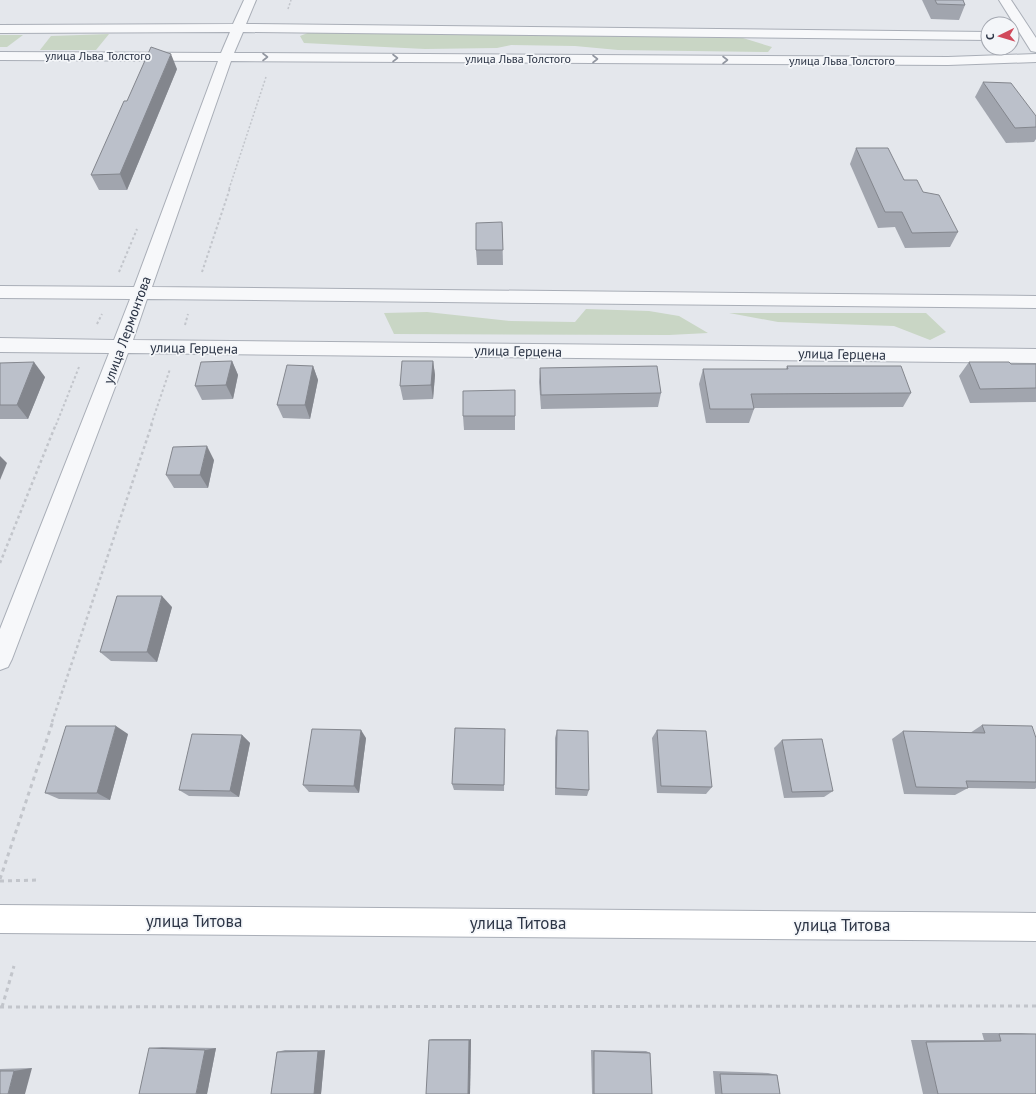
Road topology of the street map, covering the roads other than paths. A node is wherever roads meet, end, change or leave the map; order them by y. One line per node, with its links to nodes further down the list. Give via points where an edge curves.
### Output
1 (250, 0): 3 (street, улица Лермонтова)
2 (1005, 0): 8 (street)
3 (238, 28): 5 (street, улица Льва Толстого); 9 (street, улица Льва Толстого); 12 (street, улица Лермонтова)
4 (0, 29): 9 (street, улица Льва Толстого)
5 (789, 34): 6 (street, улица Льва Толстого); 14 (street)
6 (980, 36)
7 (1020, 36): 8 (street)
8 (1032, 37): 10 (street)
9 (30, 43): 11 (street, улица Льва Толстого); 12 (street, улица Льва Толстого)
10 (1036, 48)
11 (0, 56)
12 (226, 57): 14 (street, улица Льва Толстого, one-way to 14); 16 (street, улица Лермонтова)
13 (1036, 58): 14 (street, улица Льва Толстого, via 948,61)
14 (797, 60)
15 (0, 292): 16 (street)
16 (141, 292): 17 (street); 19 (street, улица Лермонтова)
17 (1036, 302)
18 (0, 345): 19 (street, улица Герцена)
19 (121, 347): 20 (street, улица Герцена); 21 (street, улица Лермонтова)
20 (1036, 356)
21 (0, 659)
22 (0, 919): 23 (main road, улица Титова)
23 (1036, 927)

